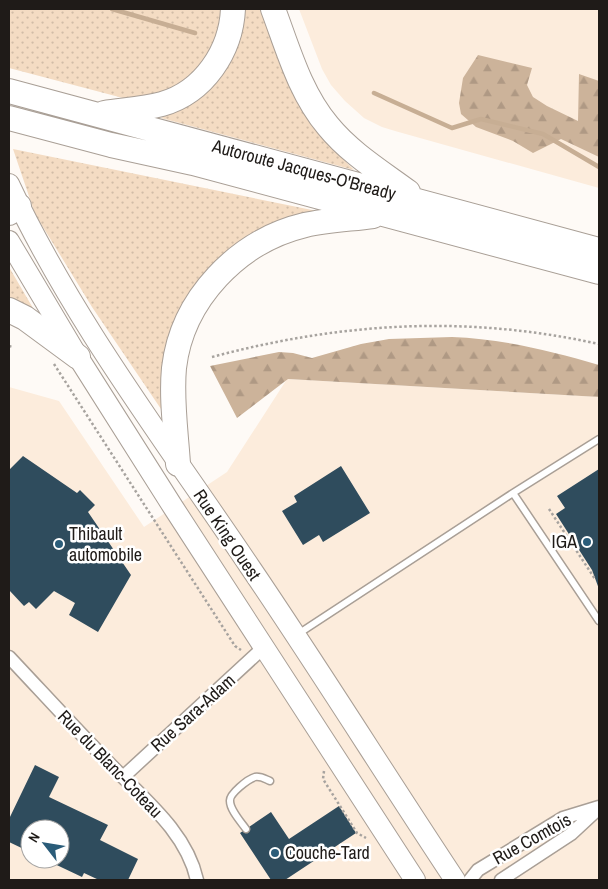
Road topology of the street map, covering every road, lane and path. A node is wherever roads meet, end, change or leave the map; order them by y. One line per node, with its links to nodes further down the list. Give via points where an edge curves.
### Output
1 (233, 9): 4 (highway, via 230,33 219,60 190,91 161,105)
2 (273, 9): 7 (highway, via 304,88 323,120 356,153)
3 (9, 91): 4 (highway, Autoroute Jacques-O'Bready)
4 (96, 115): 7 (highway, Autoroute Jacques-O'Bready)
5 (9, 118): 9 (highway, Autoroute Jacques-O'Bready)
6 (9, 184): 8 (main road, Rue King Ouest)
7 (420, 200): 11 (highway, Autoroute Jacques-O'Bready)
8 (14, 210): 19 (main road, Rue King Ouest)
9 (389, 215): 12 (highway, Autoroute Jacques-O'Bready); 19 (highway, via 319,222 280,233 246,251 209,286 188,319 176,357 173,398)
10 (9, 241): 15 (main road, Rue King Ouest)
11 (599, 250)
12 (599, 272)
13 (9, 310): 15 (highway)
14 (599, 344): 16 (path, via 508,328 407,325 294,338)
15 (78, 357): 25 (main road, Rue King Ouest)
16 (212, 357)
17 (52, 360): 25 (path, via 235,646)
18 (599, 439): 20 (lane)
19 (178, 464): 24 (main road, Rue King Ouest)
20 (513, 493): 23 (lane); 24 (lane)
21 (549, 508): 22 (path)
22 (595, 579)
23 (599, 621)
24 (295, 636): 35 (main road, Rue King Ouest)
25 (258, 653): 28 (street, Rue Sara-Adam); 34 (main road, Rue King Ouest, via 323,737)
26 (9, 657): 28 (street, Rue du Blanc-Coteau)
27 (324, 769): 32 (path, via 323,779 357,833)
28 (123, 778): 33 (street, Rue du Blanc-Coteau, via 178,836 188,852)
29 (270, 781): 31 (lane, via 257,776 233,792 231,806)
30 (599, 808): 36 (street, Rue Comtois, via 563,818 478,870); 37 (street, Rue Comtois, via 571,834)
31 (246, 829)
32 (369, 839)
33 (197, 880)
34 (415, 880)
35 (454, 880)
36 (470, 880)
37 (500, 880)

